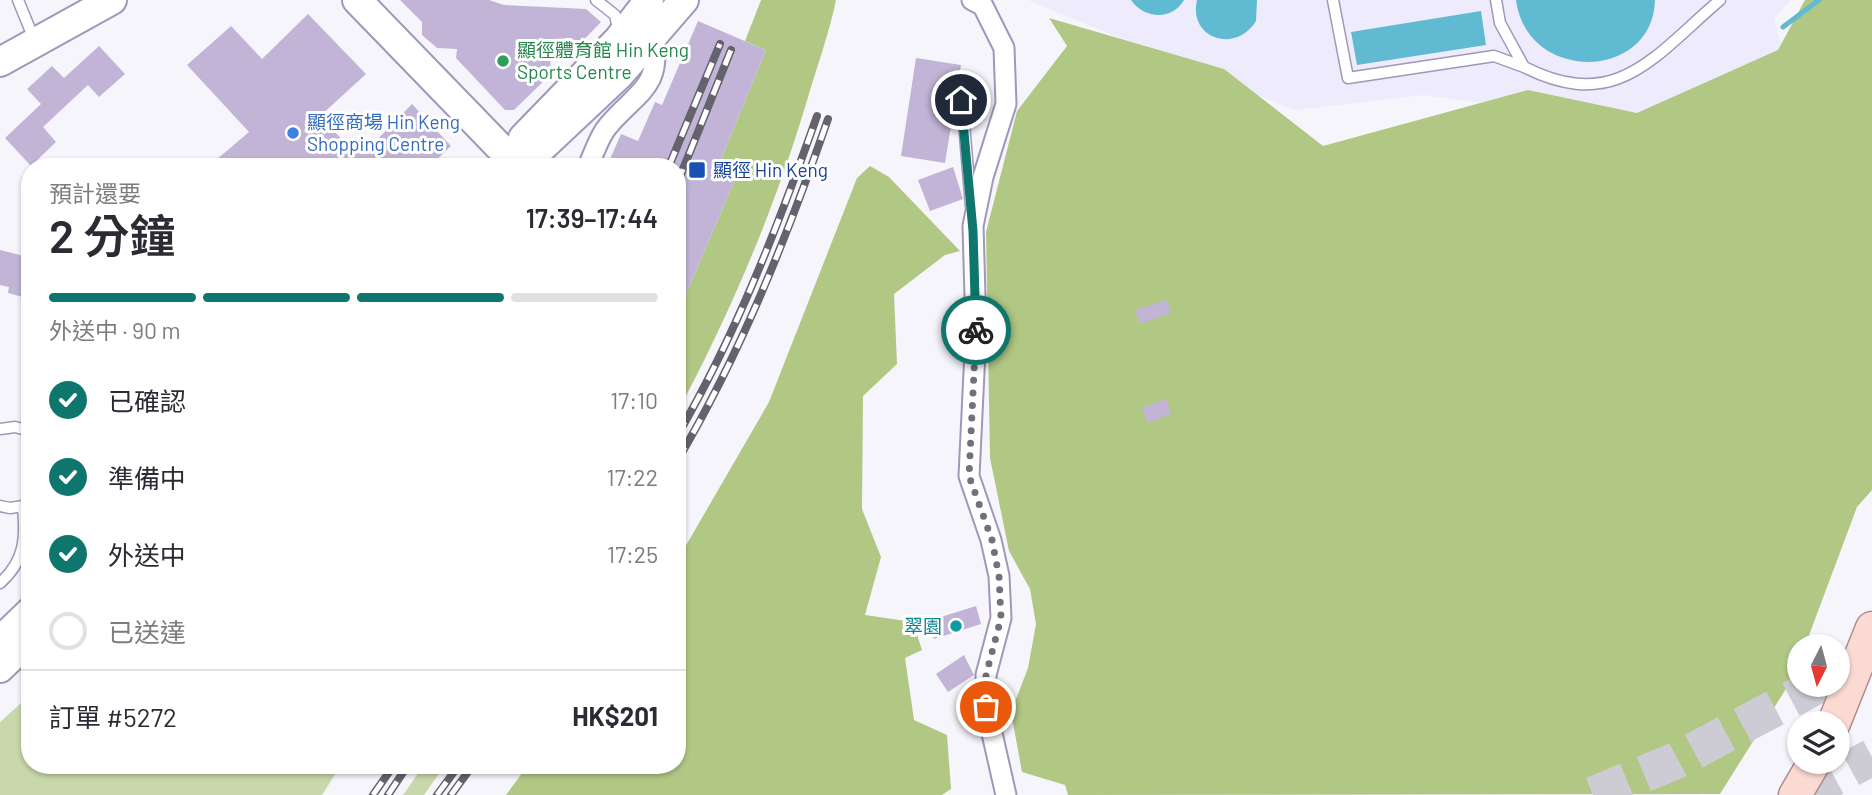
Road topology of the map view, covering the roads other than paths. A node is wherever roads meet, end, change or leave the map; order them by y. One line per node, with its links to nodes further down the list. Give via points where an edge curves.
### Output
1 (19, 0): 12 (lane)
2 (112, 0): 12 (street)
3 (357, 0): 16 (street)
4 (596, 0): 11 (lane, via 615,15)
5 (684, 0): 10 (street)
6 (972, 0): 20 (street, via 982,6 1003,48 1006,104 983,177)
7 (1333, 0): 14 (lane, via 1348,78 1494,56)
8 (1496, 0): 14 (lane, via 1500,23)
9 (1720, 0): 14 (lane, via 1633,74 1605,85 1574,86)
10 (650, 13): 11 (street); 18 (street); 19 (street, via 657,58 651,80 606,127)
11 (618, 40): 17 (street)
12 (36, 43): 13 (street)
13 (0, 62)
14 (1524, 67)
15 (961, 100): 20 (lane)
16 (505, 158)
17 (514, 158)
18 (515, 158)
19 (592, 158)
20 (973, 231): 34 (street, via 976,331 969,476 992,540 999,576 1001,618 986,675 986,707)
21 (21, 428): 22 (lane)
22 (0, 429)
23 (0, 506): 24 (lane)
24 (21, 506)
25 (21, 555): 26 (lane)
26 (0, 583)
27 (21, 621): 29 (street)
28 (1872, 628): 32 (main road)
29 (0, 641)
30 (21, 648): 31 (street)
31 (0, 668)
32 (1839, 711)
33 (1807, 774): 35 (main road)
34 (1006, 795)
35 (1795, 795)

